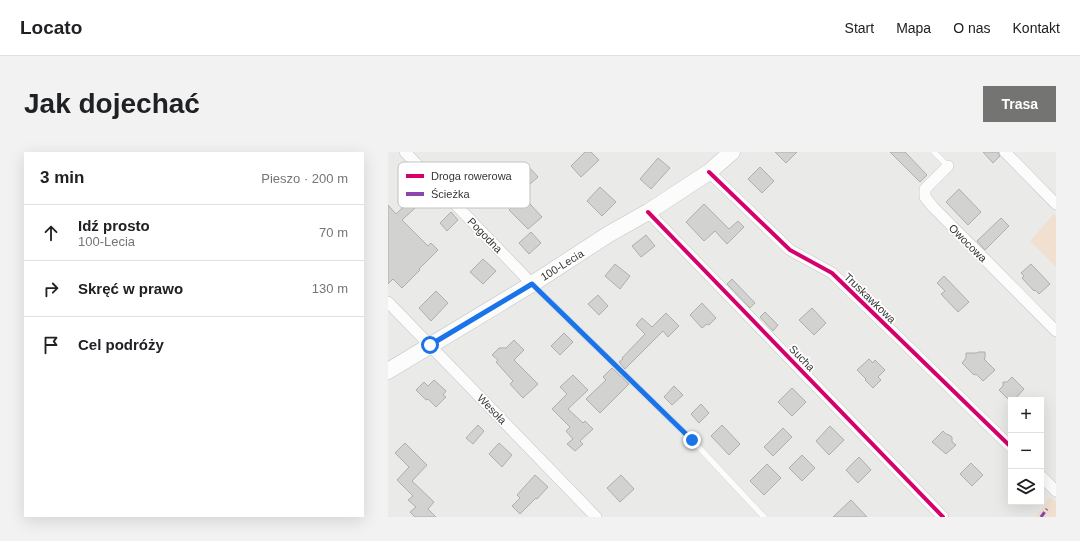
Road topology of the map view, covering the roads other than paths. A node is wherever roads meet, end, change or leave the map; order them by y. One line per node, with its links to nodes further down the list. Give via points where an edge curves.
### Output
1 (405, 152): 5 (street, Pogodna)
2 (732, 152): 7 (street, 100-Lecia)
3 (934, 152): 6 (lane, Owocowa)
4 (1005, 152): 8 (street)
5 (415, 162)
6 (948, 166): 13 (street, Owocowa, via 925,189 925,197)
7 (709, 172): 10 (street, 100-Lecia); 16 (street, Truskawkowa, via 790,250 832,274)
8 (1056, 204)
9 (459, 208): 11 (street, Pogodna)
10 (648, 212): 11 (street, 100-Lecia); 21 (street, Sucha)
11 (532, 284): 14 (street, 100-Lecia); 20 (lane, via 692,440)
12 (388, 302): 14 (street, Wesoła)
13 (1056, 331)
14 (430, 345): 15 (street, 100-Lecia); 19 (street, Wesoła)
15 (388, 371)
16 (1008, 444)
17 (1044, 479): 18 (street)
18 (1056, 491)
19 (596, 517)
20 (764, 517)
21 (943, 517)

